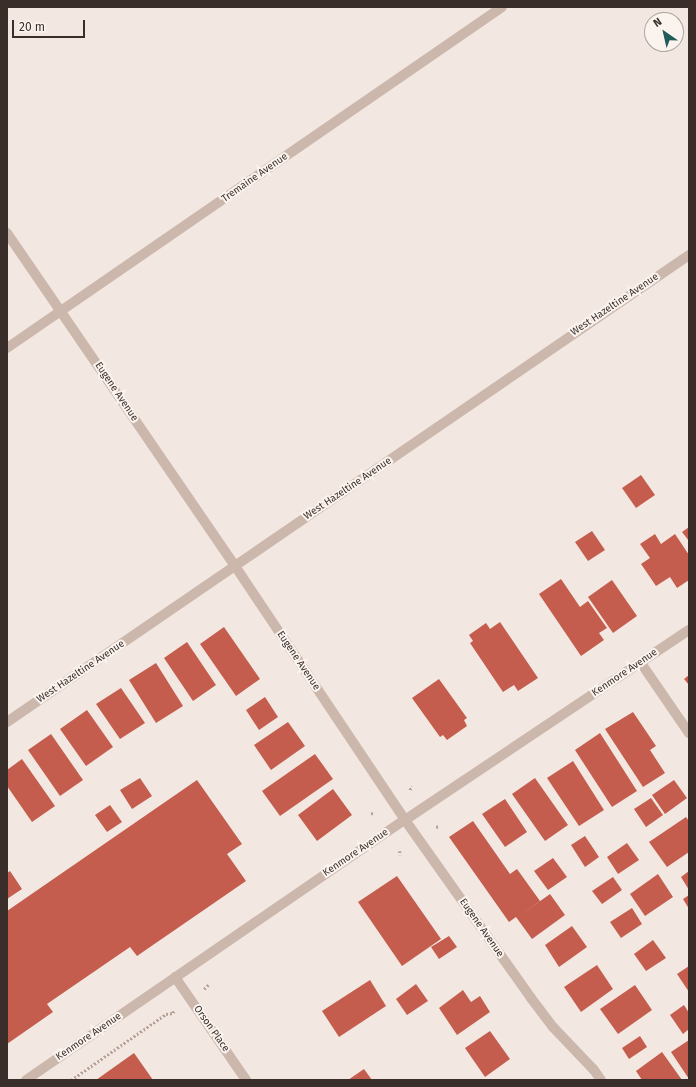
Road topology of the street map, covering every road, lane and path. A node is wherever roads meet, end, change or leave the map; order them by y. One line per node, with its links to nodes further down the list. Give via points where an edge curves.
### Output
1 (502, 7): 4 (street, Tremaine Avenue)
2 (7, 233): 4 (street, Eugene Avenue)
3 (689, 255): 6 (street, West Hazeltine Avenue)
4 (61, 311): 5 (street, Tremaine Avenue); 6 (street, Eugene Avenue)
5 (7, 348)
6 (235, 566): 9 (street, West Hazeltine Avenue); 11 (street, Eugene Avenue)
7 (689, 630): 8 (street, Kenmore Avenue)
8 (641, 662): 10 (street); 11 (street, Kenmore Avenue)
9 (7, 722)
10 (689, 732)
11 (404, 820): 14 (street, Kenmore Avenue); 21 (street, Eugene Avenue, via 531,998 553,1027)
12 (400, 851): 13 (path)
13 (400, 855)
14 (175, 977): 18 (street, Kenmore Avenue); 20 (street, Orson Place)
15 (208, 985): 16 (path)
16 (204, 988)
17 (174, 1010): 19 (path)
18 (26, 1080)
19 (70, 1080)
20 (246, 1080)
21 (601, 1080)

